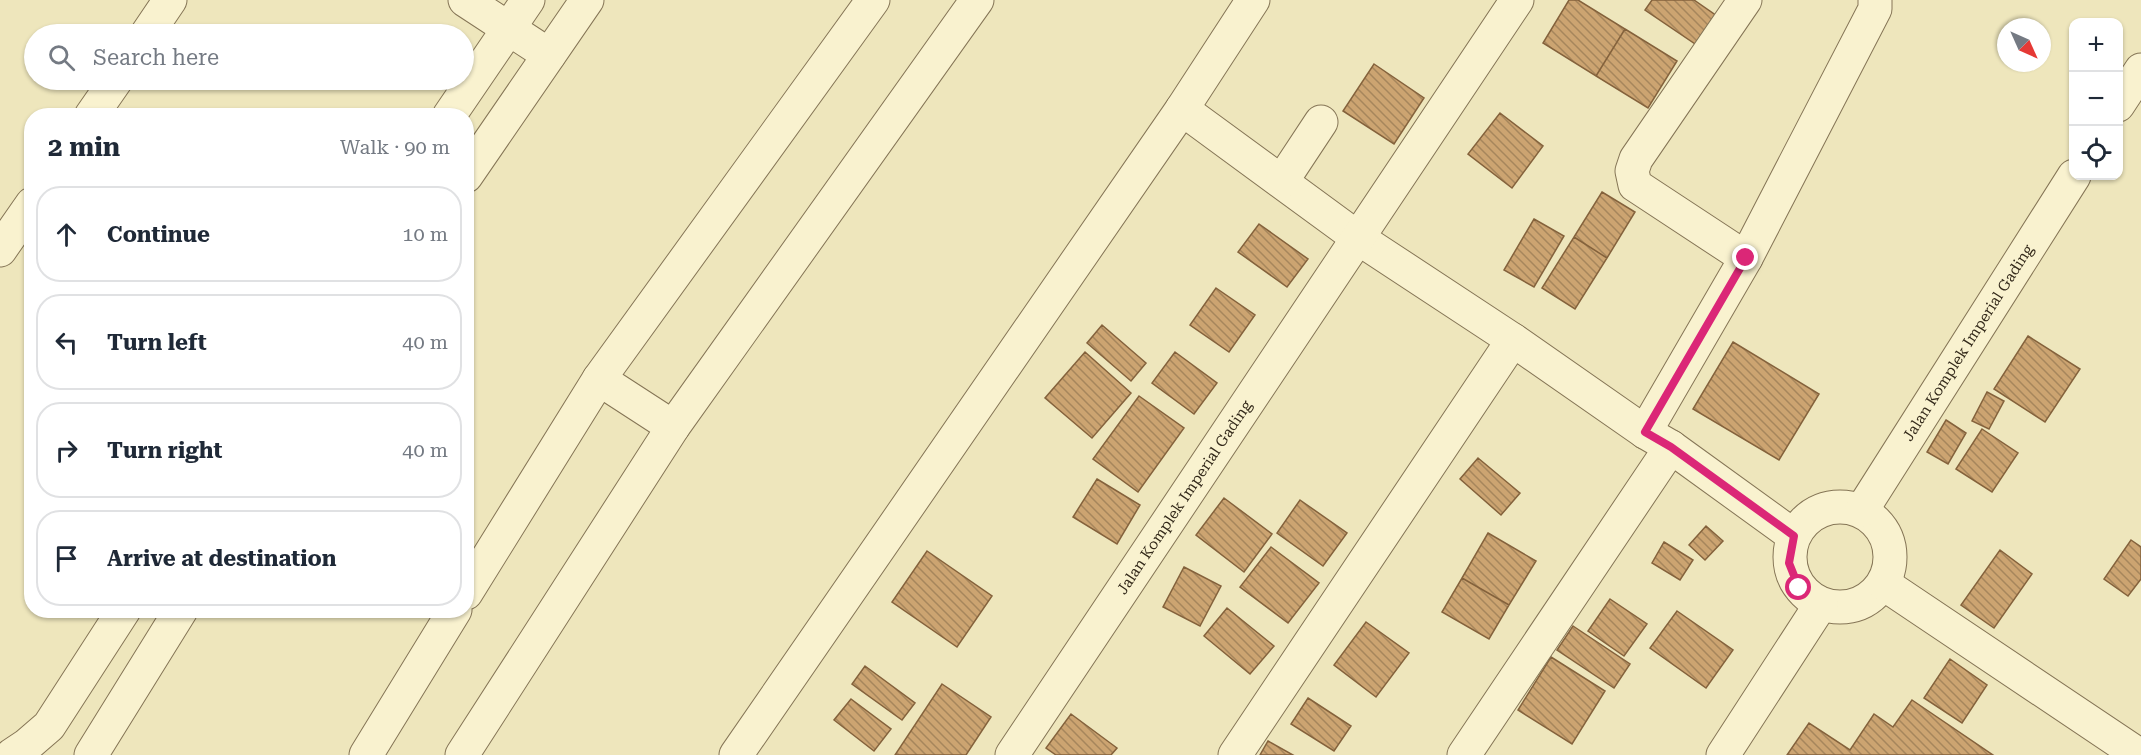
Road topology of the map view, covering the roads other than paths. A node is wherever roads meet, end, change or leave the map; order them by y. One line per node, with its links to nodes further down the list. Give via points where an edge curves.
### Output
1 (170, 0): 11 (street)
2 (465, 0): 12 (street)
3 (528, 0): 12 (street)
4 (587, 0): 13 (street)
5 (873, 0): 31 (street)
6 (977, 0): 32 (street)
7 (1253, 0): 21 (street)
8 (1517, 0): 27 (street, Jalan Komplek Imperial Gading)
9 (1745, 0): 29 (street, via 1636,159 1632,171 1635,185)
10 (1875, 0): 29 (street, via 1875,9)
11 (154, 24)
12 (508, 29): 13 (street); 15 (street)
13 (549, 55): 23 (street)
14 (2141, 70): 18 (street)
15 (474, 79)
16 (109, 90): 19 (street)
17 (467, 90): 20 (street)
18 (2123, 97)
19 (97, 108)
20 (454, 108)
21 (1182, 109): 25 (street); 46 (street)
22 (1321, 122): 25 (street)
23 (474, 164)
24 (2071, 180): 34 (street, Jalan Komplek Imperial Gading)
25 (1282, 181): 27 (street)
26 (24, 216): 28 (street)
27 (1358, 238): 30 (street); 47 (street, Jalan Komplek Imperial Gading)
28 (0, 250)
29 (1746, 258): 33 (street)
30 (1513, 340): 33 (street); 48 (street)
31 (599, 379): 32 (street); 36 (street)
32 (673, 428): 45 (street)
33 (1658, 439): 35 (street); 49 (street)
34 (1862, 510): 35 (street, via 1842,506 1822,509 1805,520); 37 (street, via 1884,529 1892,556)
35 (1794, 536): 38 (street, via 1789,563 1799,588)
36 (474, 580)
37 (1884, 584): 38 (street, via 1866,601 1855,605 1844,608); 51 (street)
38 (1821, 604): 50 (street)
39 (119, 618): 42 (street, via 49,726)
40 (176, 618): 43 (street)
41 (450, 618): 44 (street)
42 (12, 755)
43 (91, 755)
44 (366, 755)
45 (462, 755)
46 (736, 755)
47 (1011, 755)
48 (1235, 755)
49 (1464, 755)
50 (1723, 755)
51 (2139, 755)

